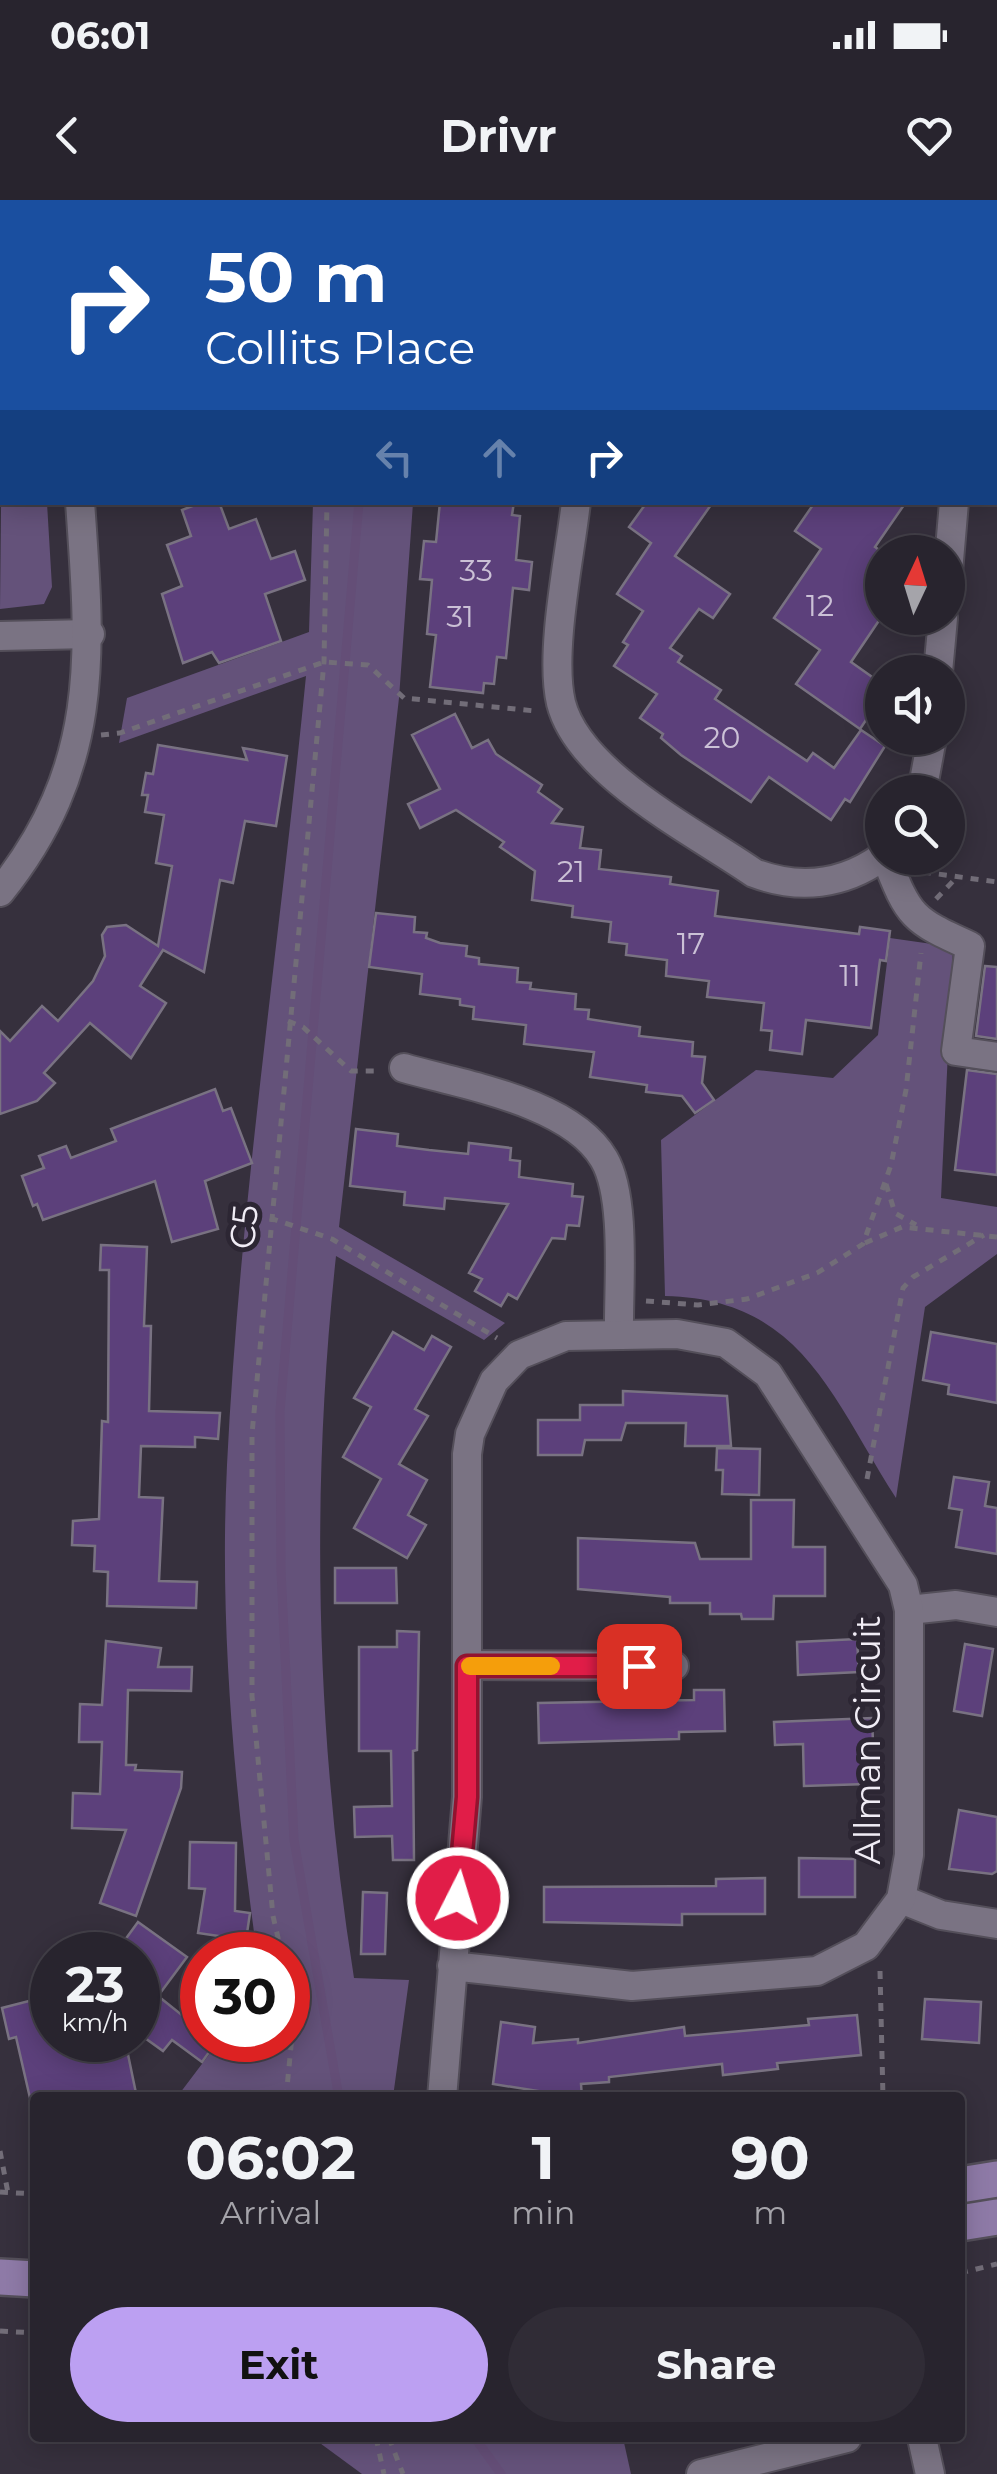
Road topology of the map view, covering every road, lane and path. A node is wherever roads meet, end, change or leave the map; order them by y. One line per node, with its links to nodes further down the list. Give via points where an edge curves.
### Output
1 (80, 505): 6 (street)
2 (326, 505): 8 (path, C5)
3 (576, 505): 9 (street, via 558,662)
4 (954, 505): 5 (street)
5 (951, 535)
6 (90, 634): 7 (street); 10 (street)
7 (0, 636)
8 (324, 662): 9 (path, via 368,665 404,698); 10 (path, via 120,733); 19 (path, C5)
9 (566, 714): 11 (street, via 597,766 754,873 811,884)
10 (78, 736): 17 (street, via 38,838)
11 (865, 867)
12 (892, 875): 18 (street, via 902,898)
13 (923, 875): 18 (path)
14 (950, 875): 15 (path)
15 (959, 876): 16 (path); 18 (path)
16 (997, 882)
17 (0, 892)
18 (924, 918): 20 (street, via 970,946 956,1052); 22 (path, via 906,1090)
19 (288, 1021): 21 (path, via 350,1071); 23 (path, C5)
20 (997, 1057)
21 (404, 1068): 28 (street, via 529,1104 580,1131 605,1160 616,1199)
22 (885, 1182): 24 (path, via 895,1213); 27 (path)
23 (270, 1218): 30 (path, via 332,1239 494,1335); 38 (path, C5, via 252,1434 252,1696)
24 (919, 1226): 25 (path); 27 (path, via 885,1231)
25 (984, 1235): 26 (path); 31 (path, via 903,1288 865,1488)
26 (997, 1237)
27 (863, 1244): 28 (path, via 817,1273 748,1300)
28 (618, 1300): 29 (street)
29 (619, 1335): 30 (street, Allman Circuit, via 550,1339); 31 (street, Allman Circuit, via 710,1337 756,1361)
30 (516, 1358): 34 (street, Allman Circuit, via 494,1381 470,1434)
31 (850, 1498): 32 (street, Allman Circuit, via 892,1563)
32 (909, 1610): 33 (street, via 956,1606); 36 (street, Allman Circuit, via 910,1855)
33 (997, 1612)
34 (467, 1666): 35 (street); 40 (street, Allman Circuit, via 467,1797)
35 (674, 1666)
36 (901, 1899): 37 (street, via 940,1915); 39 (street, Allman Circuit)
37 (997, 1924)
38 (276, 1932)
39 (879, 1932): 40 (street, Allman Circuit, via 850,1957 818,1971 669,1983 597,1984); 44 (path)
40 (452, 1966): 43 (street, Allman Circuit)
41 (290, 2062): 42 (path)
42 (287, 2092)
43 (442, 2092)
44 (883, 2092)
45 (0, 2151): 49 (path)
46 (997, 2179): 47 (main road)
47 (965, 2184)
48 (0, 2192): 49 (path)
49 (8, 2193): 50 (path)
50 (30, 2194)
51 (997, 2217): 52 (main road)
52 (965, 2222)
53 (997, 2264): 54 (path)
54 (965, 2273)
55 (0, 2277): 56 (main road)
56 (30, 2279)
57 (0, 2331): 58 (path)
58 (30, 2333)
59 (377, 2442): 63 (path)
60 (390, 2442): 64 (path)
61 (831, 2442): 65 (street)
62 (923, 2442): 66 (street)
63 (384, 2474)
64 (403, 2474)
65 (701, 2474)
66 (930, 2474)

